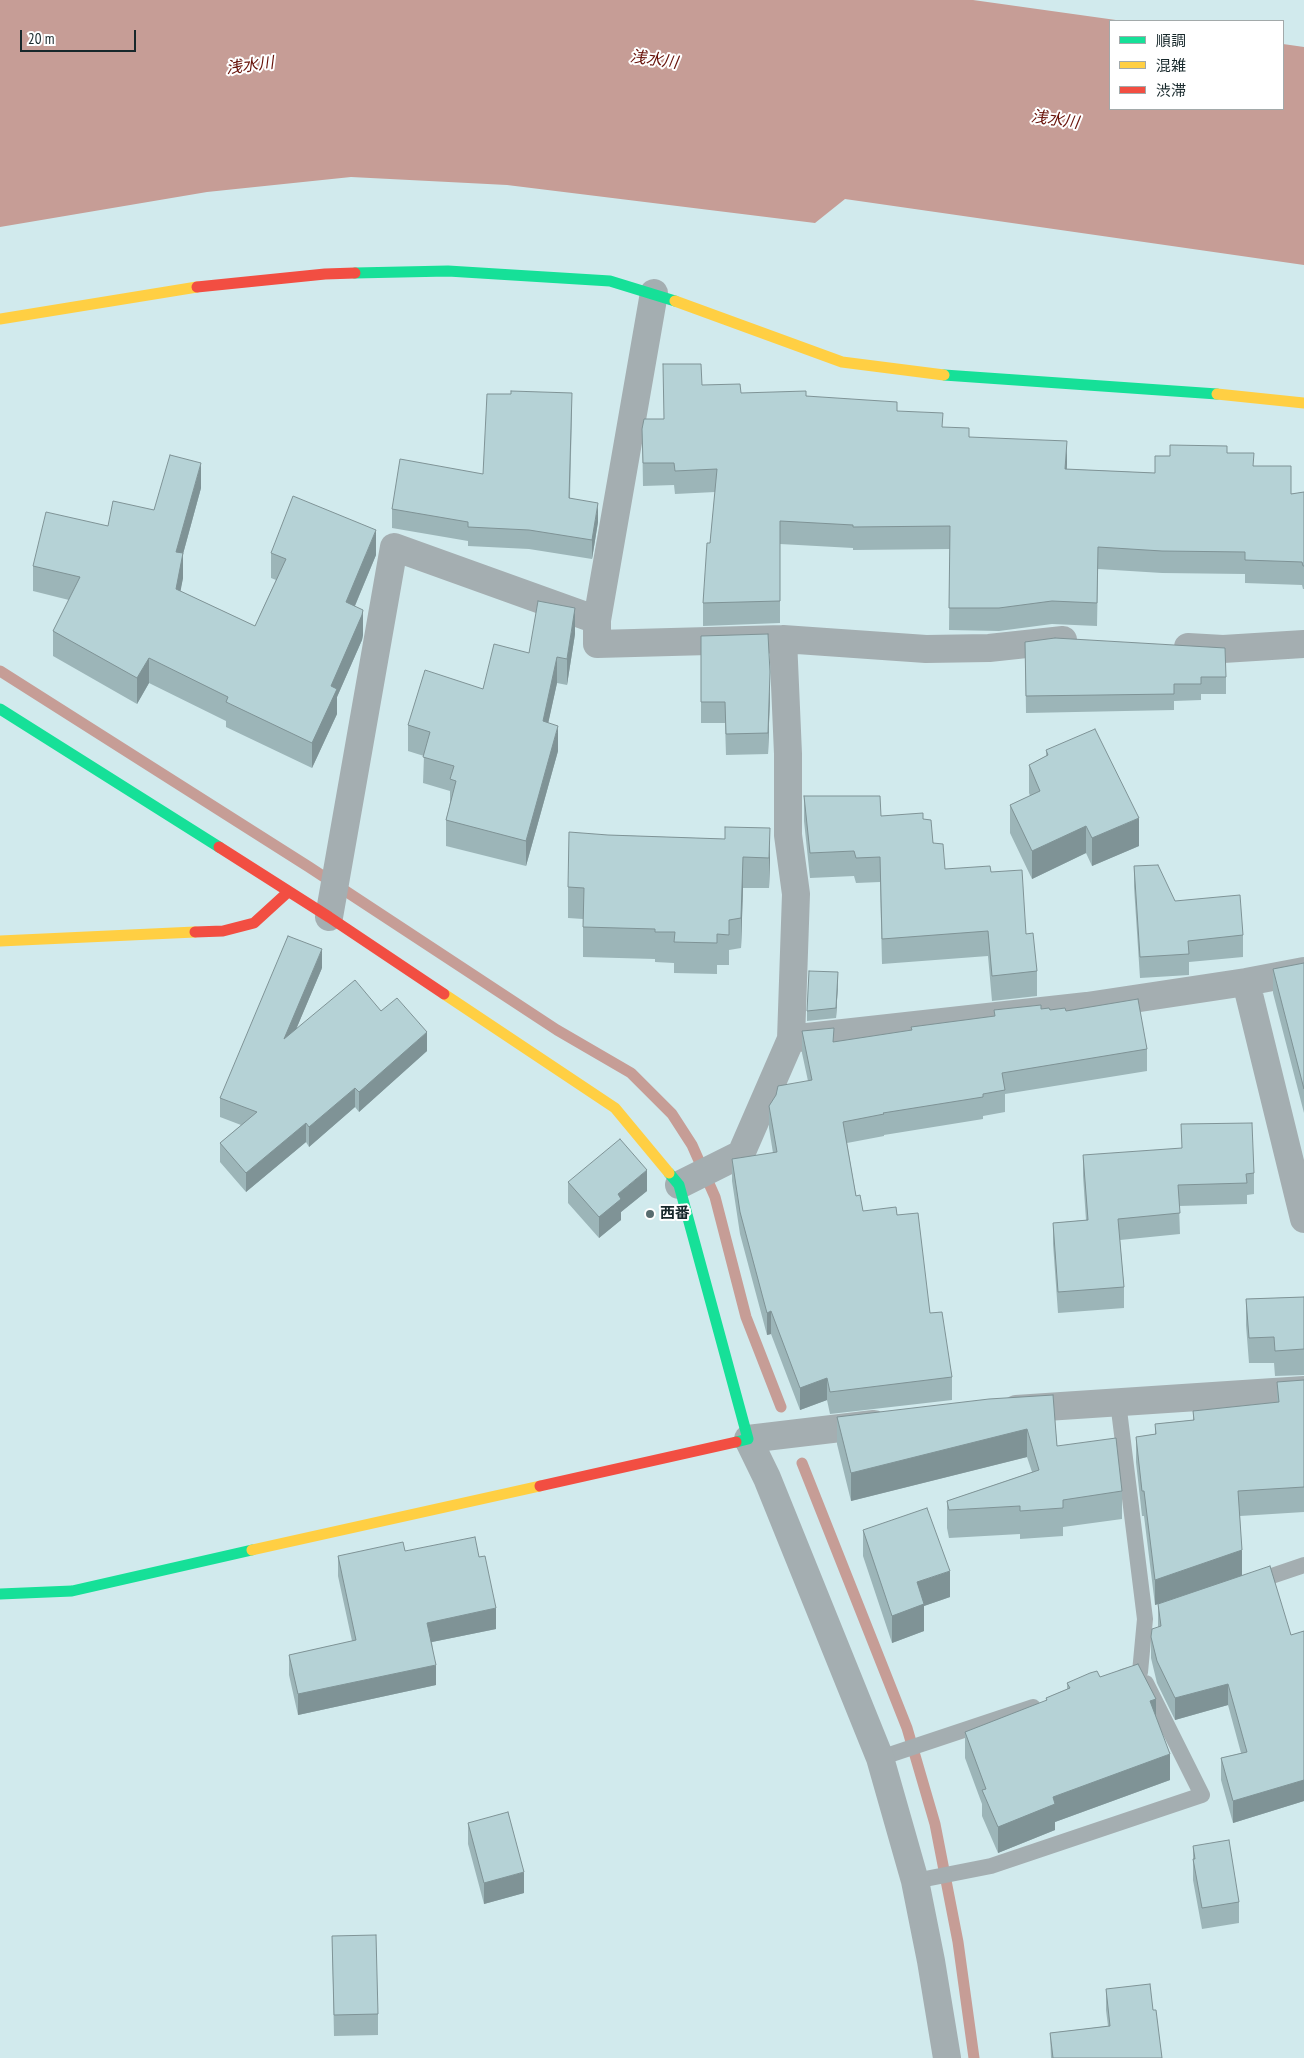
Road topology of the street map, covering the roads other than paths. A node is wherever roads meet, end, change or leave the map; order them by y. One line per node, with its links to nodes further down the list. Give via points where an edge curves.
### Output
1 (654, 293): 2 (street, via 610,282 448,271 324,274 192,288); 3 (street, via 842,362 937,375 1194,392); 4 (street)
2 (0, 319)
3 (1304, 403)
4 (597, 620): 5 (street, via 597,644); 11 (street, via 394,547)
5 (783, 639): 6 (street, via 926,649 989,648 1054,639); 15 (street, via 788,835 796,894)
6 (1083, 641)
7 (1304, 644): 8 (street, via 1223,649)
8 (1160, 645)
9 (0, 708): 10 (street)
10 (288, 892): 11 (street); 12 (street, via 254,923 223,931)
11 (330, 910): 16 (street, via 615,1108)
12 (0, 941)
13 (1304, 971): 14 (street)
14 (1246, 982): 15 (street, via 1087,1006); 17 (street)
15 (791, 1039): 16 (street, via 741,1154)
16 (687, 1181): 22 (street)
17 (1304, 1219)
18 (1304, 1390): 19 (street)
19 (1118, 1402): 20 (street); 27 (lane)
20 (990, 1410)
21 (903, 1421): 22 (street)
22 (748, 1439): 25 (street, via 72,1591); 31 (street)
23 (1304, 1566): 24 (lane)
24 (1239, 1588)
25 (0, 1594)
26 (1164, 1613): 27 (lane)
27 (1145, 1619): 28 (lane)
28 (1140, 1672): 29 (lane); 32 (lane, via 1202,1796 981,1868)
29 (1112, 1681)
30 (1048, 1702): 31 (lane)
31 (890, 1755): 32 (street)
32 (922, 1879): 33 (street)
33 (947, 2058)

